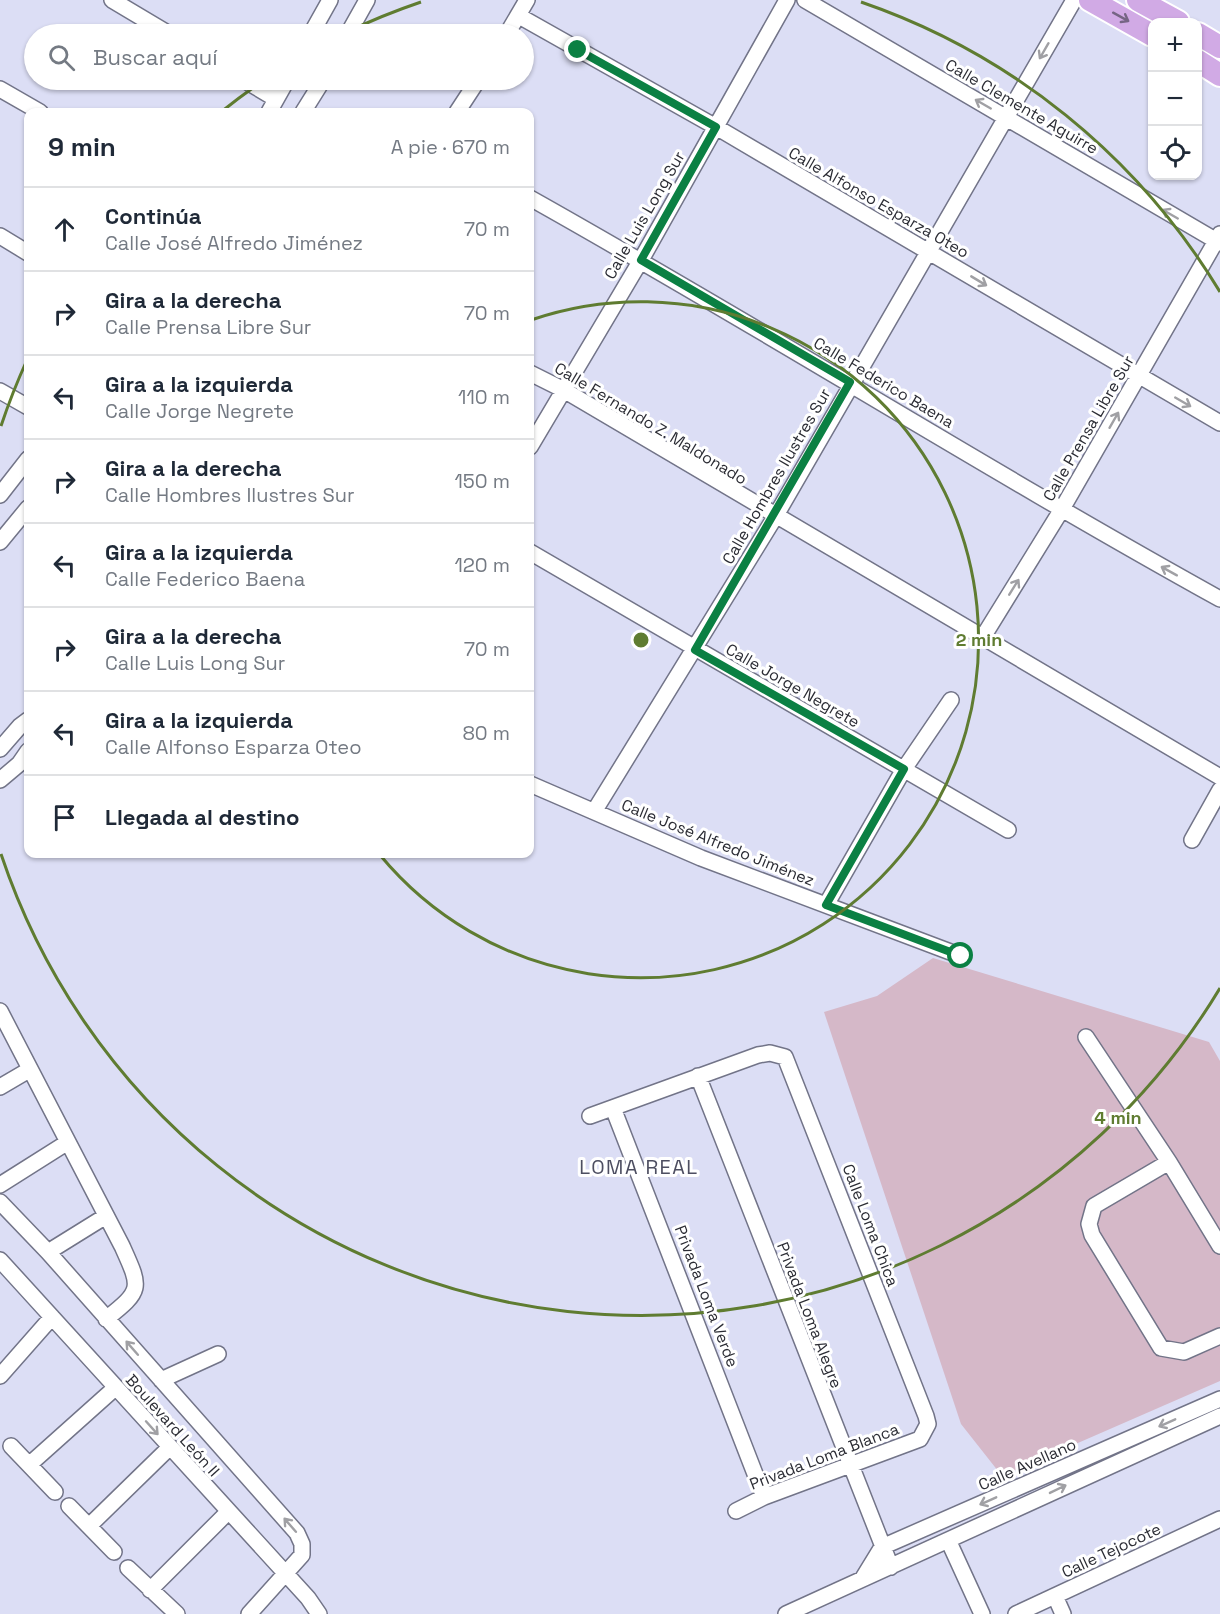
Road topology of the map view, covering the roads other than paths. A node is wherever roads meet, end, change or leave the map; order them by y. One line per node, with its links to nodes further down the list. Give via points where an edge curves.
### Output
1 (112, 0): 12 (street)
2 (330, 0): 13 (street)
3 (368, 0): 14 (street)
4 (527, 0): 10 (street)
5 (788, 0): 33 (street, Calle Luis Long Sur)
6 (805, 0): 32 (street, Calle Clemente Aguirre, one-way to 6)
7 (1074, 0): 32 (street, Calle Hombres Ilustres Sur, one-way to 32)
8 (1090, 0): 18 (main road, one-way to 18)
9 (1138, 0): 11 (main road)
10 (519, 16): 15 (street); 16 (street, Calle Alfonso Esparza Oteo)
11 (1171, 18)
12 (152, 24)
13 (317, 24)
14 (354, 24)
15 (514, 24)
16 (533, 24)
17 (534, 24): 33 (street, Calle Alfonso Esparza Oteo)
18 (1148, 33)
19 (1202, 37): 20 (main road)
20 (1220, 47)
21 (1202, 64): 22 (main road)
22 (1220, 75)
23 (0, 89): 29 (street)
24 (255, 90): 28 (street)
25 (281, 90): 28 (street)
26 (317, 90): 30 (street)
27 (471, 90): 31 (street)
28 (272, 106)
29 (33, 108)
30 (306, 108)
31 (460, 108)
32 (1006, 117): 36 (street, Calle Clemente Aguirre, one-way to 32); 38 (street, Calle Hombres Ilustres Sur)
33 (716, 127): 38 (street, Calle Alfonso Esparza Oteo); 39 (street, Calle Luis Long Sur)
34 (534, 200): 39 (street, Calle Federico Baena)
35 (0, 236): 37 (street)
36 (1219, 239): 41 (street, Calle Prensa Libre Sur)
37 (24, 251)
38 (929, 251): 41 (street, Calle Alfonso Esparza Oteo, one-way to 41); 42 (street, Calle Hombres Ilustres Sur)
39 (641, 260): 42 (street, Calle Federico Baena); 43 (street, Calle Luis Long Sur)
40 (534, 375): 43 (street, Calle Fernando Z. Maldonado)
41 (1140, 376): 46 (street, Calle Alfonso Esparza Oteo, one-way to 46); 50 (street, Calle Prensa Libre Sur, one-way to 41)
42 (850, 382): 50 (street, Calle Federico Baena); 52 (street, Calle Hombres Ilustres Sur)
43 (562, 389): 47 (street, Calle Luis Long Sur); 52 (street, Calle Fernando Z. Maldonado)
44 (0, 391): 45 (street)
45 (24, 405)
46 (1220, 423)
47 (534, 440)
48 (24, 464): 49 (street)
49 (0, 495)
50 (1062, 509): 55 (street, Calle Federico Baena, one-way to 50); 56 (street, Calle Prensa Libre Sur, one-way to 50)
51 (24, 513): 53 (street)
52 (774, 517): 56 (street, Calle Fernando Z. Maldonado); 57 (street, Calle Hombres Ilustres Sur)
53 (0, 542)
54 (534, 554): 57 (street, Calle Jorge Negrete)
55 (1220, 599)
56 (983, 637): 63 (street, Calle Fernando Z. Maldonado)
57 (695, 650): 62 (street, Calle Jorge Negrete); 67 (street, Calle Hombres Ilustres Sur)
58 (951, 700): 62 (street)
59 (24, 728): 60 (street)
60 (0, 749)
61 (24, 757): 64 (street)
62 (904, 769): 68 (street, Calle Jorge Negrete); 70 (street)
63 (1220, 777)
64 (0, 780)
65 (534, 786): 67 (street, Calle José Alfredo Jiménez)
66 (1220, 790): 69 (street)
67 (595, 810): 70 (street, Calle José Alfredo Jiménez, via 701,858)
68 (1008, 830)
69 (1192, 840)
70 (826, 905): 71 (street, Calle José Alfredo Jiménez)
71 (961, 956)
72 (0, 1011): 74 (street)
73 (1086, 1037): 80 (street)
74 (29, 1070): 76 (street); 79 (street)
75 (698, 1076): 77 (street); 96 (street, Calle Loma Chica, via 758,1055 778,1054 789,1064 926,1416); 100 (street, Privada Loma Alegre)
76 (0, 1087)
77 (613, 1108): 78 (street); 102 (street, Privada Loma Verde)
78 (590, 1116)
79 (68, 1142): 81 (street); 83 (street)
80 (1169, 1162): 84 (street); 89 (street, via 1094,1206 1089,1224 1092,1235 1161,1348 1184,1352)
81 (0, 1185)
82 (0, 1202): 85 (street)
83 (106, 1216): 85 (street); 88 (street, via 136,1285 133,1298)
84 (1220, 1246)
85 (48, 1252): 88 (street)
86 (0, 1260): 87 (street, Boulevard León II)
87 (52, 1317): 91 (street); 93 (street, Boulevard León II)
88 (106, 1319): 92 (street, one-way to 88)
89 (1220, 1336)
90 (218, 1354): 92 (street)
91 (0, 1376)
92 (161, 1380): 113 (street, one-way to 92, via 302,1555 297,1533)
93 (115, 1388): 98 (street, Boulevard León II, one-way to 98); 99 (street)
94 (1220, 1399): 109 (street, Calle Avellano, one-way to 109)
95 (1220, 1416): 108 (street, one-way to 95)
96 (925, 1434): 100 (street, Privada Loma Blanca)
97 (11, 1446): 99 (street)
98 (170, 1448): 105 (street, Boulevard León II); 107 (street)
99 (30, 1464): 101 (street)
100 (848, 1464): 102 (street, Privada Loma Blanca); 109 (street, Privada Loma Alegre)
101 (55, 1492)
102 (764, 1497): 104 (street, Privada Loma Blanca)
103 (69, 1506): 107 (street)
104 (736, 1511)
105 (228, 1512): 113 (street, Boulevard León II); 115 (street)
106 (1220, 1519): 116 (street, Calle Tejocote)
107 (89, 1526): 110 (street)
108 (949, 1542): 111 (street); 121 (street)
109 (882, 1547): 111 (street, Privada Loma Alegre); 114 (street)
110 (114, 1551)
111 (891, 1567): 114 (street)
112 (128, 1568): 115 (street)
113 (285, 1573): 118 (street); 119 (street, Boulevard León II)
114 (864, 1578): 120 (street)
115 (150, 1590): 117 (street)
116 (1055, 1596): 122 (street, Calle Tejocote); 123 (street)
117 (177, 1614)
118 (249, 1614)
119 (319, 1614)
120 (786, 1614)
121 (982, 1614)
122 (1016, 1614)
123 (1063, 1614)

